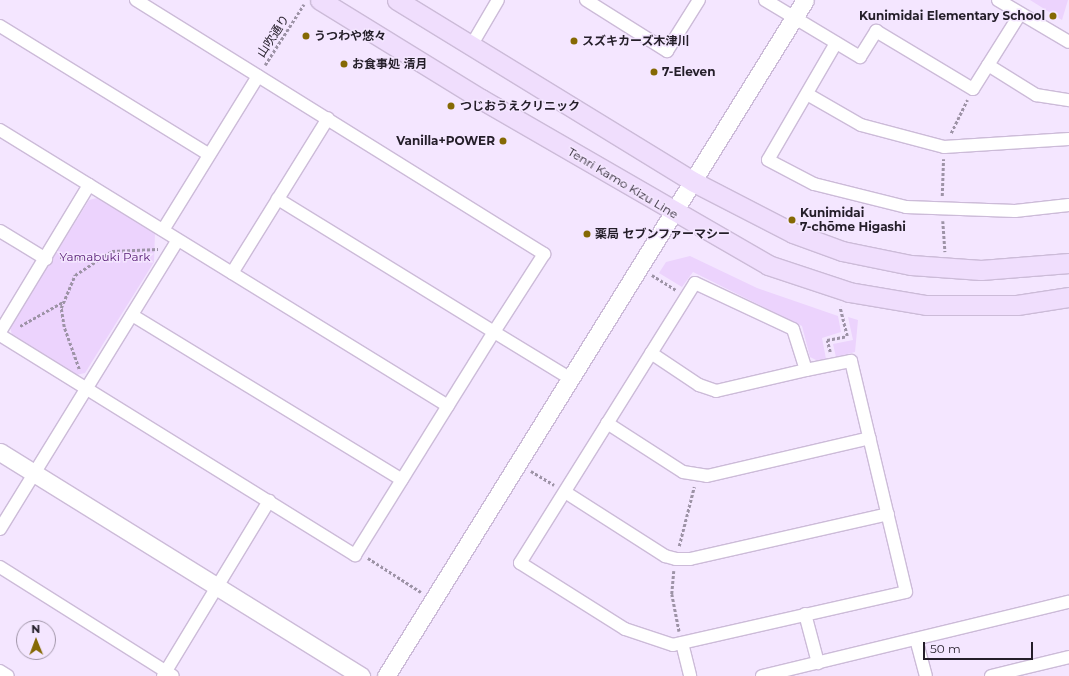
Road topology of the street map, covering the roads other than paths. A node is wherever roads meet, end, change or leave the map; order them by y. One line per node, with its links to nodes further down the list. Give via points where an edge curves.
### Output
1 (136, 0): 17 (street)
2 (397, 0): 15 (main road)
3 (498, 0): 15 (street)
4 (586, 0): 5 (street, via 667,51)
5 (699, 0)
6 (765, 0): 11 (street)
7 (806, 0): 11 (street)
8 (998, 0): 10 (street)
9 (312, 3): 28 (main road, Tenri Kamo Kizu Line)
10 (1020, 14): 13 (street); 16 (street)
11 (794, 18): 14 (street); 24 (street)
12 (0, 26): 23 (street)
13 (1069, 42)
14 (836, 43): 16 (street, via 860,57 876,31 973,89); 18 (street)
15 (471, 46): 24 (main road)
16 (988, 65): 19 (street, via 1036,95)
17 (258, 76): 20 (street); 23 (street)
18 (806, 94): 22 (street, via 861,125 944,147); 27 (street, via 768,160 814,184 906,207 1015,211)
19 (1069, 100)
20 (328, 118): 26 (street); 38 (street, via 544,254)
21 (0, 130): 25 (street)
22 (1069, 139)
23 (208, 154): 29 (street)
24 (694, 182): 28 (street); 33 (main road, via 793,233 842,251 885,260 981,270)
25 (89, 185): 29 (street); 32 (street)
26 (278, 199): 34 (street); 38 (street)
27 (1069, 205)
28 (674, 213): 35 (main road, Tenri Kamo Kizu Line, via 768,265 848,292 899,301 956,305 1017,305); 42 (street)
29 (163, 230): 31 (street)
30 (0, 231): 32 (street)
31 (178, 240): 34 (street); 36 (street)
32 (46, 259): 37 (street)
33 (1069, 263)
34 (232, 273): 44 (street)
35 (1069, 297)
36 (132, 315): 43 (street); 49 (street)
37 (0, 332)
38 (494, 332): 42 (street); 44 (street)
39 (0, 335): 43 (street)
40 (652, 353): 41 (street, via 699,385 716,391); 41 (street, via 695,283 793,329); 45 (street)
41 (806, 370): 46 (street, via 851,361)
42 (571, 379): 64 (street)
43 (87, 390): 48 (street); 51 (street)
44 (448, 406): 49 (street)
45 (607, 423): 46 (street, via 683,472 707,476); 50 (street)
46 (870, 438): 52 (street)
47 (0, 452): 48 (street)
48 (35, 473): 53 (street); 55 (street)
49 (402, 480): 51 (street, via 356,555)
50 (564, 492): 52 (street, via 665,556 676,559 690,559); 59 (street, via 520,563 643,638)
51 (269, 501): 55 (street)
52 (888, 514): 57 (street, via 906,592)
53 (0, 529)
54 (0, 567): 62 (street)
55 (218, 586): 62 (street); 63 (street)
56 (1069, 602): 58 (street)
57 (805, 614): 59 (street); 61 (street)
58 (916, 639): 61 (street); 67 (street)
59 (682, 643): 65 (street)
60 (1069, 657): 68 (street)
61 (818, 663): 66 (street)
62 (167, 674)
63 (361, 676)
64 (386, 676)
65 (690, 676)
66 (762, 676)
67 (926, 676)
68 (991, 676)

